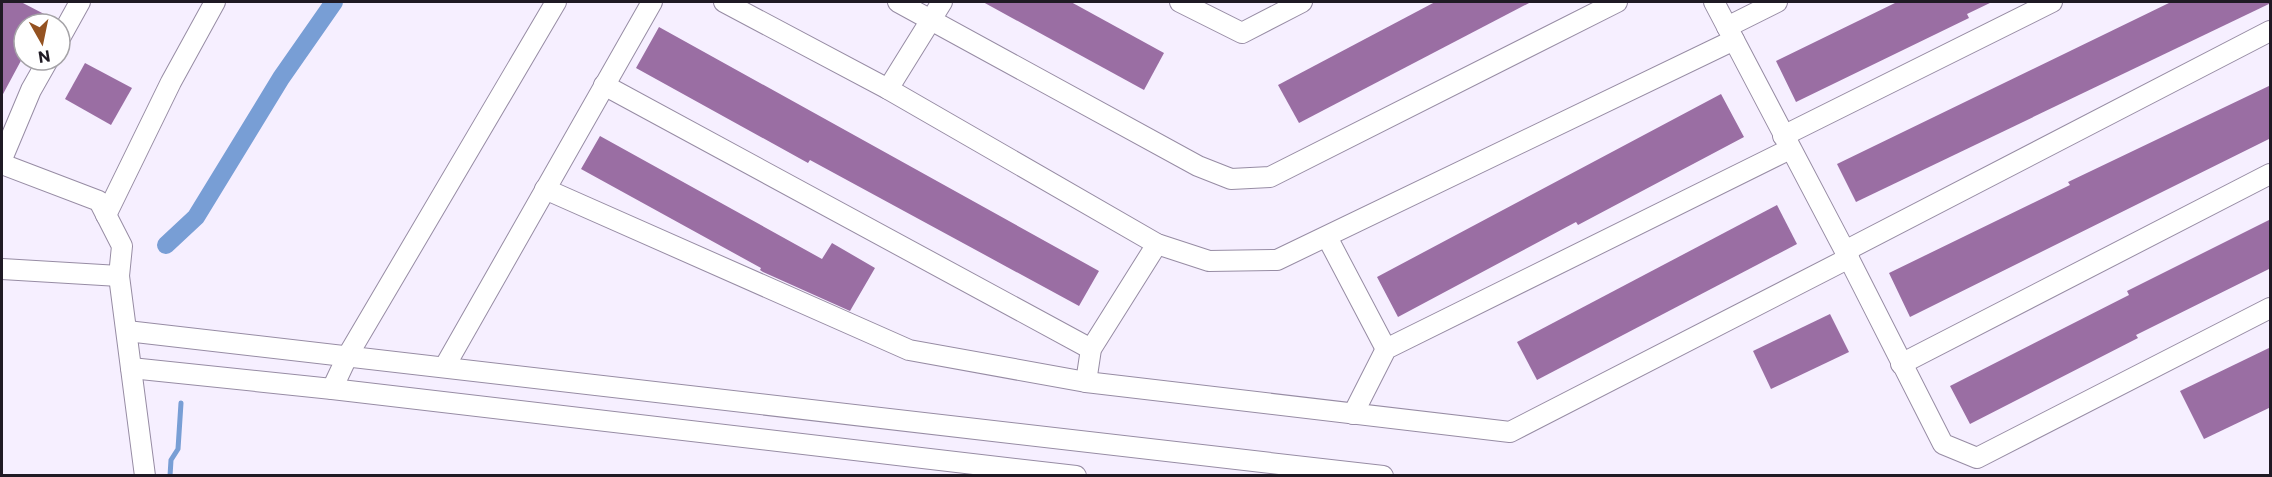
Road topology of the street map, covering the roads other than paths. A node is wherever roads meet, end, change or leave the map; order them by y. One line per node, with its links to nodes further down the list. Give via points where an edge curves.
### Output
1 (80, 2): 14 (street)
2 (215, 2): 26 (street)
3 (556, 2): 36 (street)
4 (652, 2): 19 (street)
5 (724, 2): 20 (street)
6 (898, 2): 15 (street)
7 (942, 2): 15 (street)
8 (1180, 2): 9 (street, via 1242,33)
9 (1302, 2)
10 (1617, 2): 15 (street, via 1270,177 1231,179 1198,166)
11 (1714, 2): 17 (street)
12 (1777, 2): 17 (street)
13 (2052, 2): 21 (street)
14 (72, 16)
15 (930, 20): 20 (street)
16 (2271, 31): 29 (street)
17 (1730, 33): 21 (street); 27 (street)
18 (41, 72): 22 (street)
19 (604, 85): 25 (street); 34 (street)
20 (888, 89): 28 (street)
21 (1787, 143): 29 (street); 35 (street)
22 (2, 159)
23 (2, 164): 26 (street, via 99,201)
24 (2271, 174): 37 (street)
25 (545, 189): 38 (street); 40 (street, via 909,350)
26 (105, 214): 31 (street, via 122,246)
27 (1327, 237): 28 (street, via 1277,260 1209,261); 35 (street)
28 (1157, 244): 34 (street)
29 (1847, 254): 37 (street); 42 (street, via 1510,432)
30 (2, 269): 31 (street)
31 (119, 276): 33 (street)
32 (2271, 308): 37 (street, via 1977,458 1943,444)
33 (127, 331): 36 (street); 39 (street)
34 (1091, 349): 40 (street)
35 (1386, 349): 42 (street)
36 (348, 355): 38 (street); 41 (street)
37 (1901, 363)
38 (445, 366): 45 (street)
39 (131, 368): 41 (street); 43 (street)
40 (1086, 382): 42 (street)
41 (332, 389): 44 (street)
42 (1353, 414)
43 (141, 473)
44 (1076, 476)
45 (1383, 476)

